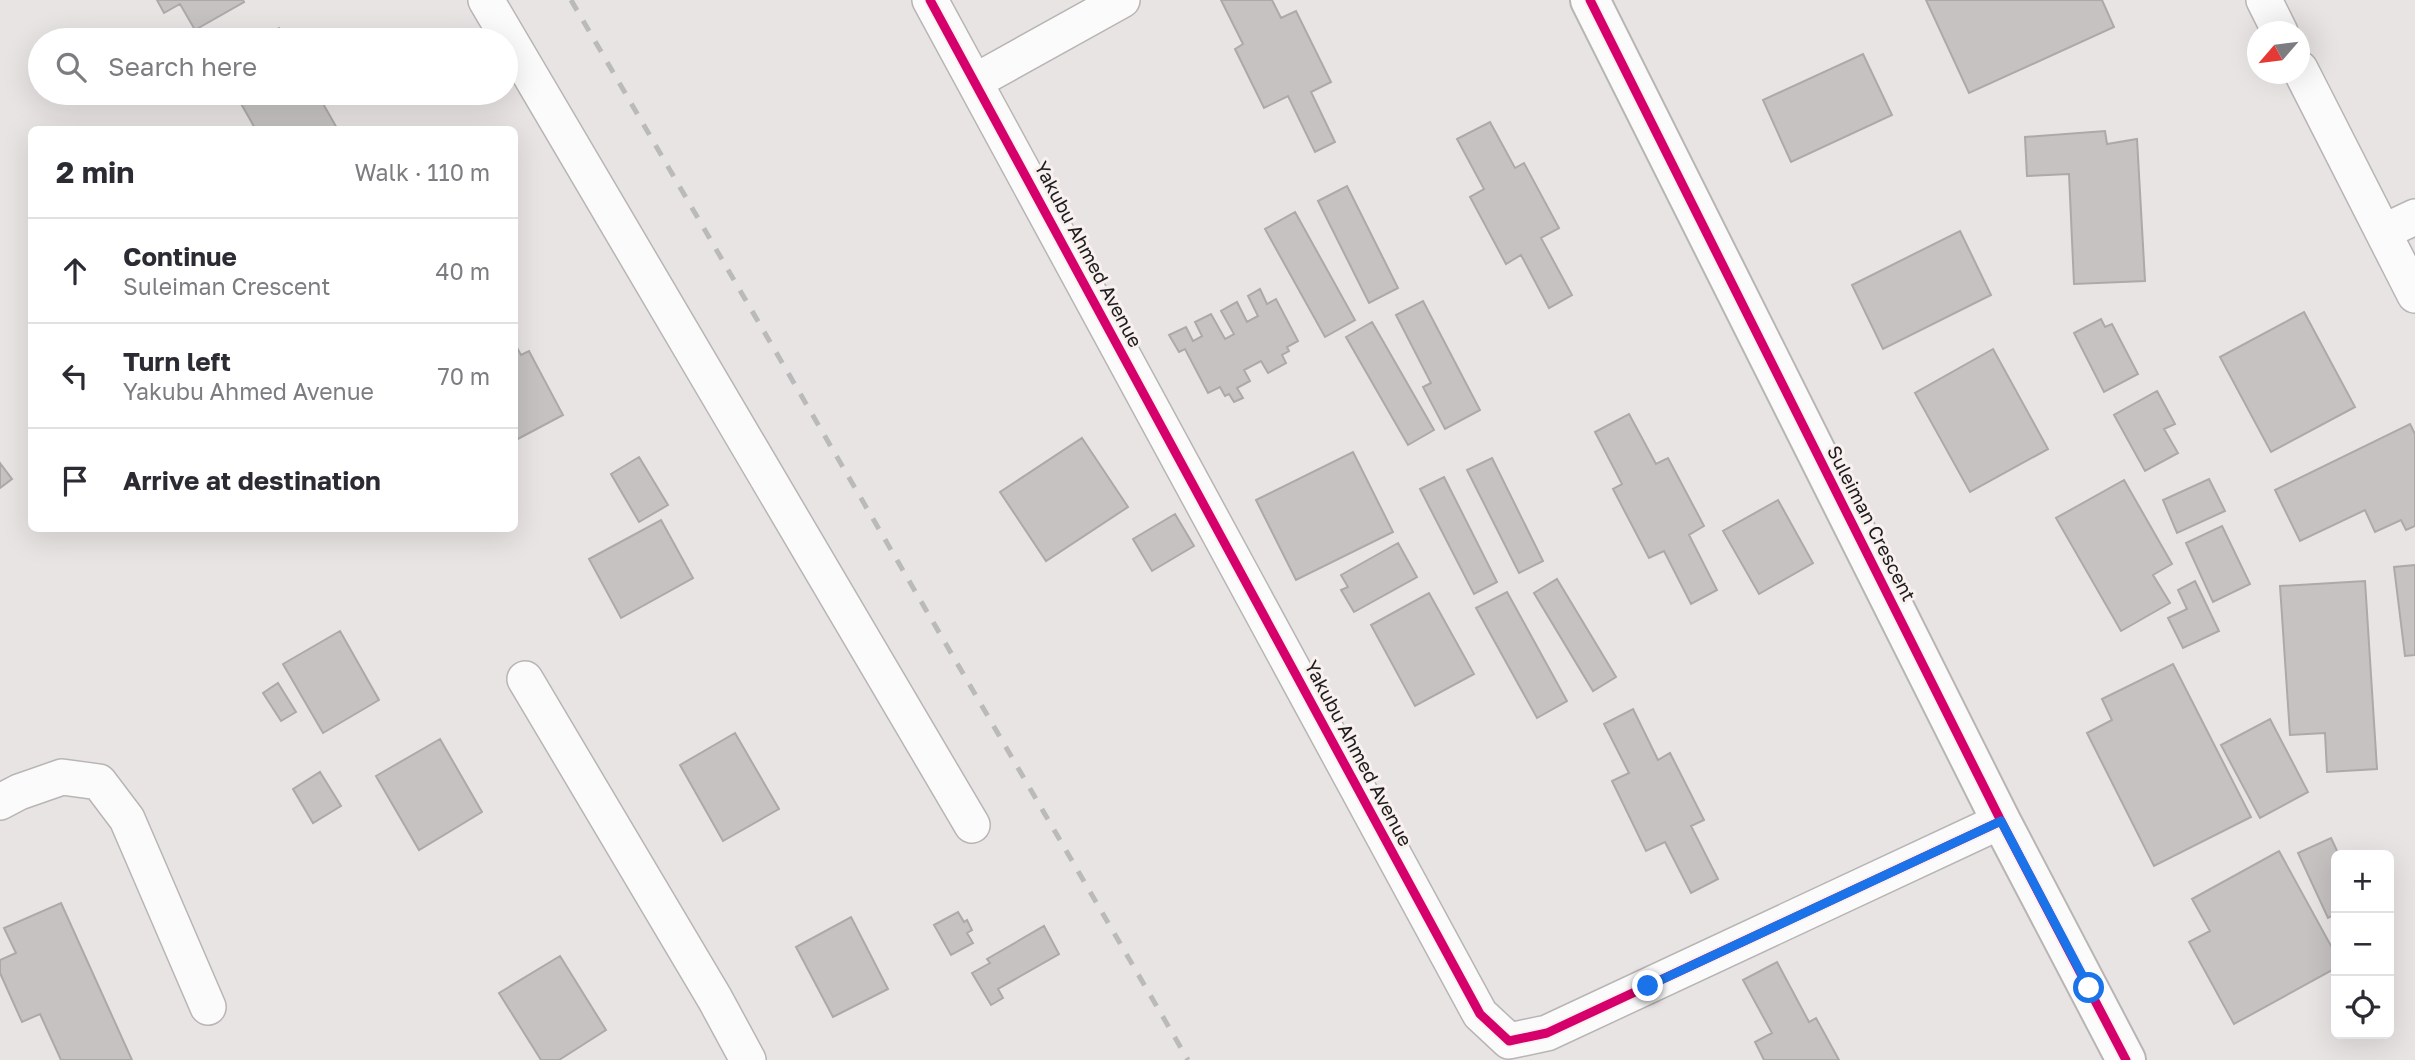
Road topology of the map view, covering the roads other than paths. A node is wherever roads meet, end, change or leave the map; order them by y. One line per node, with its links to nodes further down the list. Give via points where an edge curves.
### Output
1 (486, 0): 7 (street)
2 (930, 0): 9 (street, Yakubu Ahmed Avenue)
3 (1122, 0): 9 (street)
4 (1590, 0): 16 (street, Suleiman Crescent)
5 (2264, 0): 6 (street)
6 (2274, 21)
7 (503, 28)
8 (518, 54): 17 (street)
9 (976, 81): 16 (street, Yakubu Ahmed Avenue, via 1479,1014 1509,1041 1547,1033)
10 (2308, 84): 12 (street)
11 (2415, 217): 12 (street)
12 (2383, 232): 13 (street)
13 (2415, 295)
14 (525, 679): 19 (street)
15 (0, 802): 18 (street, via 62,777 99,782 127,819)
16 (2001, 821): 20 (street, Suleiman Crescent)
17 (972, 824)
18 (208, 1007)
19 (748, 1060)
20 (2126, 1060)

